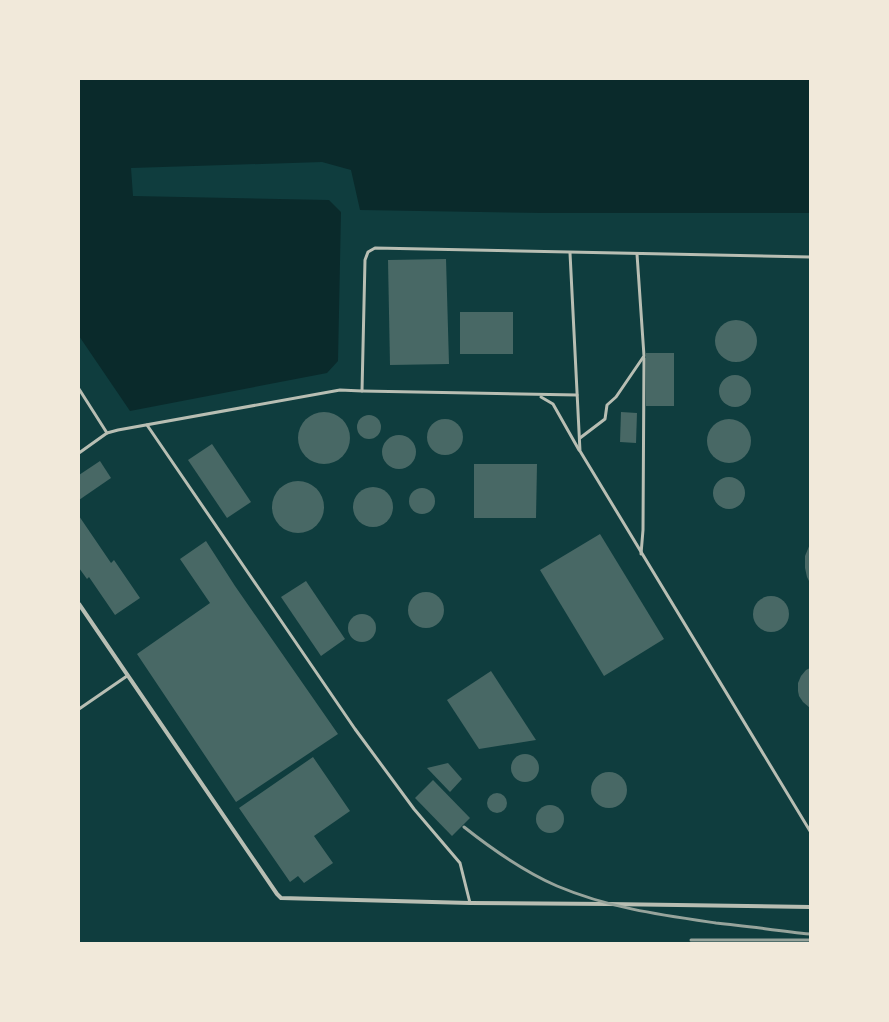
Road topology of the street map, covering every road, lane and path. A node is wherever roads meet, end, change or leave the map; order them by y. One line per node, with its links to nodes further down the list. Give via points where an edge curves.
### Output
1 (570, 253): 2 (lane); 6 (lane, via 376,248 368,252 365,260); 8 (lane)
2 (637, 254): 3 (lane); 4 (lane)
3 (810, 257)
4 (644, 356): 11 (lane, via 616,397 607,405 605,419); 14 (lane)
5 (79, 389): 10 (lane)
6 (362, 391): 7 (lane); 9 (lane, via 340,390)
7 (536, 395): 8 (lane); 12 (lane, via 553,404)
8 (578, 395): 11 (lane)
9 (147, 425): 10 (lane); 19 (lane, via 355,729 414,809 460,862)
10 (107, 433): 13 (lane)
11 (580, 438): 12 (lane)
12 (580, 451): 14 (lane)
13 (79, 453)
14 (641, 554): 18 (lane)
15 (79, 604): 16 (street)
16 (128, 676): 17 (lane); 19 (street, via 281,898)
17 (79, 709)
18 (810, 831)
19 (470, 903): 20 (street)
20 (810, 907)

